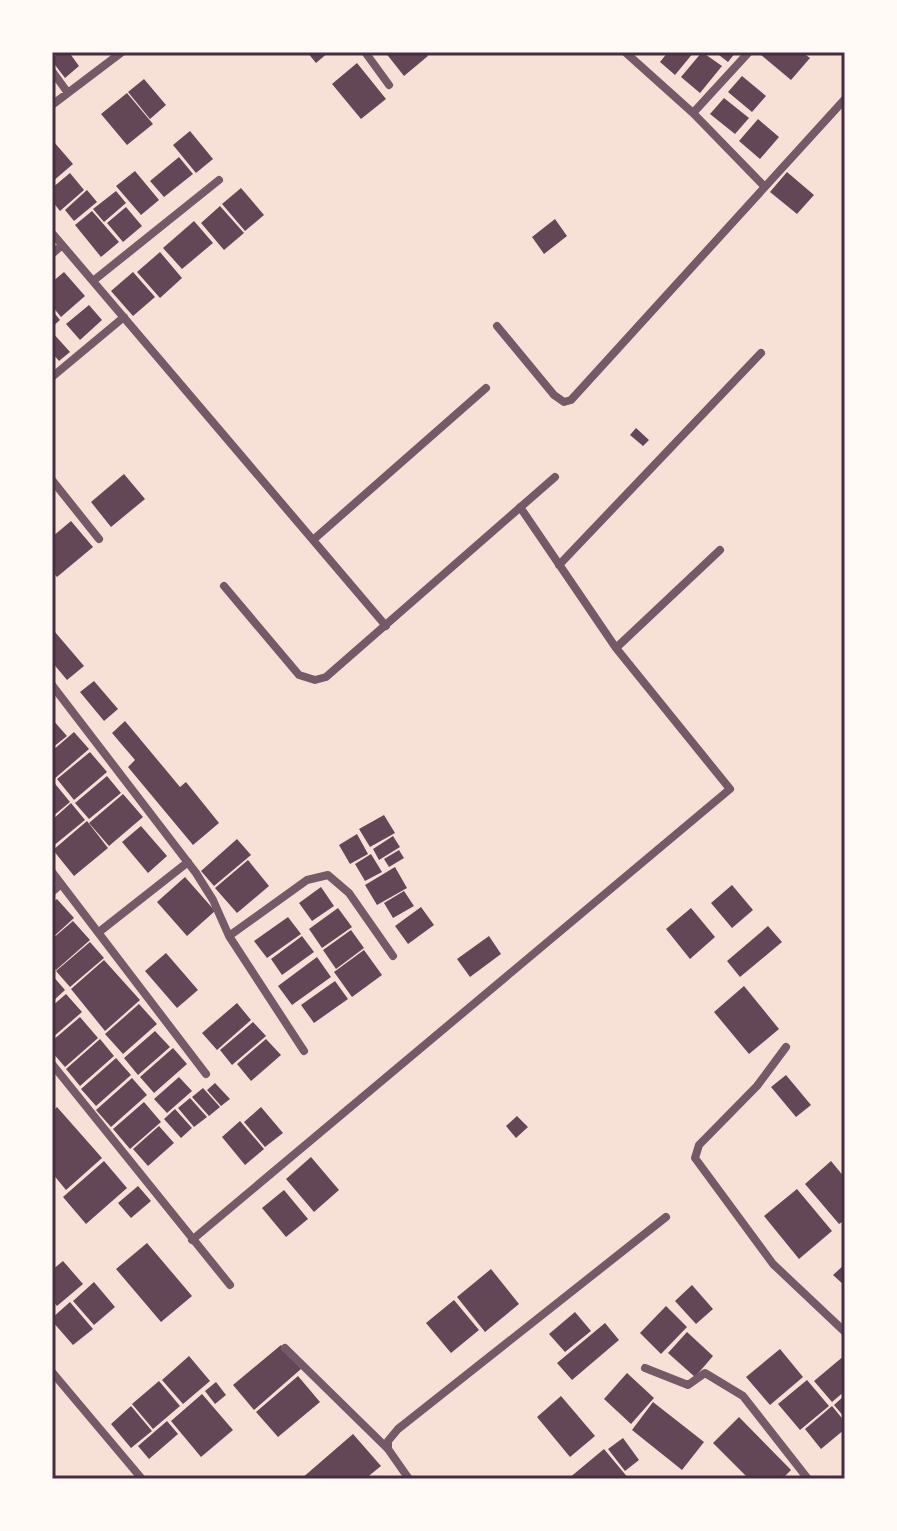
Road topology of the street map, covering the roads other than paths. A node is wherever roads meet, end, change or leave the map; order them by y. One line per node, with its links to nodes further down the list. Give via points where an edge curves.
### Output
1 (122, 52): 7 (street)
2 (365, 52): 6 (street)
3 (625, 52): 10 (street)
4 (749, 52): 10 (street)
5 (52, 71): 7 (street)
6 (389, 85)
7 (68, 93): 9 (street)
8 (845, 99): 12 (street)
9 (52, 105)
10 (693, 113): 12 (street)
11 (219, 180): 16 (street)
12 (765, 187): 18 (street, via 567,402 554,395)
13 (52, 233): 14 (street)
14 (62, 245): 15 (street); 16 (street)
15 (52, 254)
16 (93, 281): 17 (street)
17 (124, 317): 20 (street); 26 (street)
18 (497, 326)
19 (761, 353): 28 (street)
20 (52, 377)
21 (486, 388): 26 (street)
22 (555, 477): 24 (street)
23 (52, 480): 25 (street)
24 (520, 507): 28 (street); 30 (street)
25 (99, 539)
26 (313, 540): 30 (street)
27 (720, 550): 31 (street)
28 (559, 565): 31 (street)
29 (224, 586): 30 (street, via 307,679 326,677)
30 (386, 626)
31 (616, 648): 45 (street, via 730,789)
32 (52, 685): 33 (street)
33 (188, 862): 37 (street); 38 (street)
34 (52, 872): 35 (street)
35 (61, 884): 36 (street); 37 (street)
36 (52, 892)
37 (99, 932): 43 (street)
38 (229, 936): 39 (street, via 307,880 328,875 349,893); 41 (street)
39 (393, 956)
40 (786, 1047): 47 (street, via 757,1086 699,1145 695,1158 773,1264)
41 (304, 1051)
42 (52, 1064): 45 (street)
43 (206, 1074)
44 (666, 1217): 51 (street, via 398,1429)
45 (192, 1240): 46 (street)
46 (230, 1285)
47 (845, 1332)
48 (285, 1348): 51 (street)
49 (645, 1368): 54 (street, via 688,1385 705,1373 723,1382 743,1396)
50 (52, 1372): 52 (street)
51 (388, 1449): 53 (street)
52 (142, 1479)
53 (409, 1479)
54 (808, 1479)

